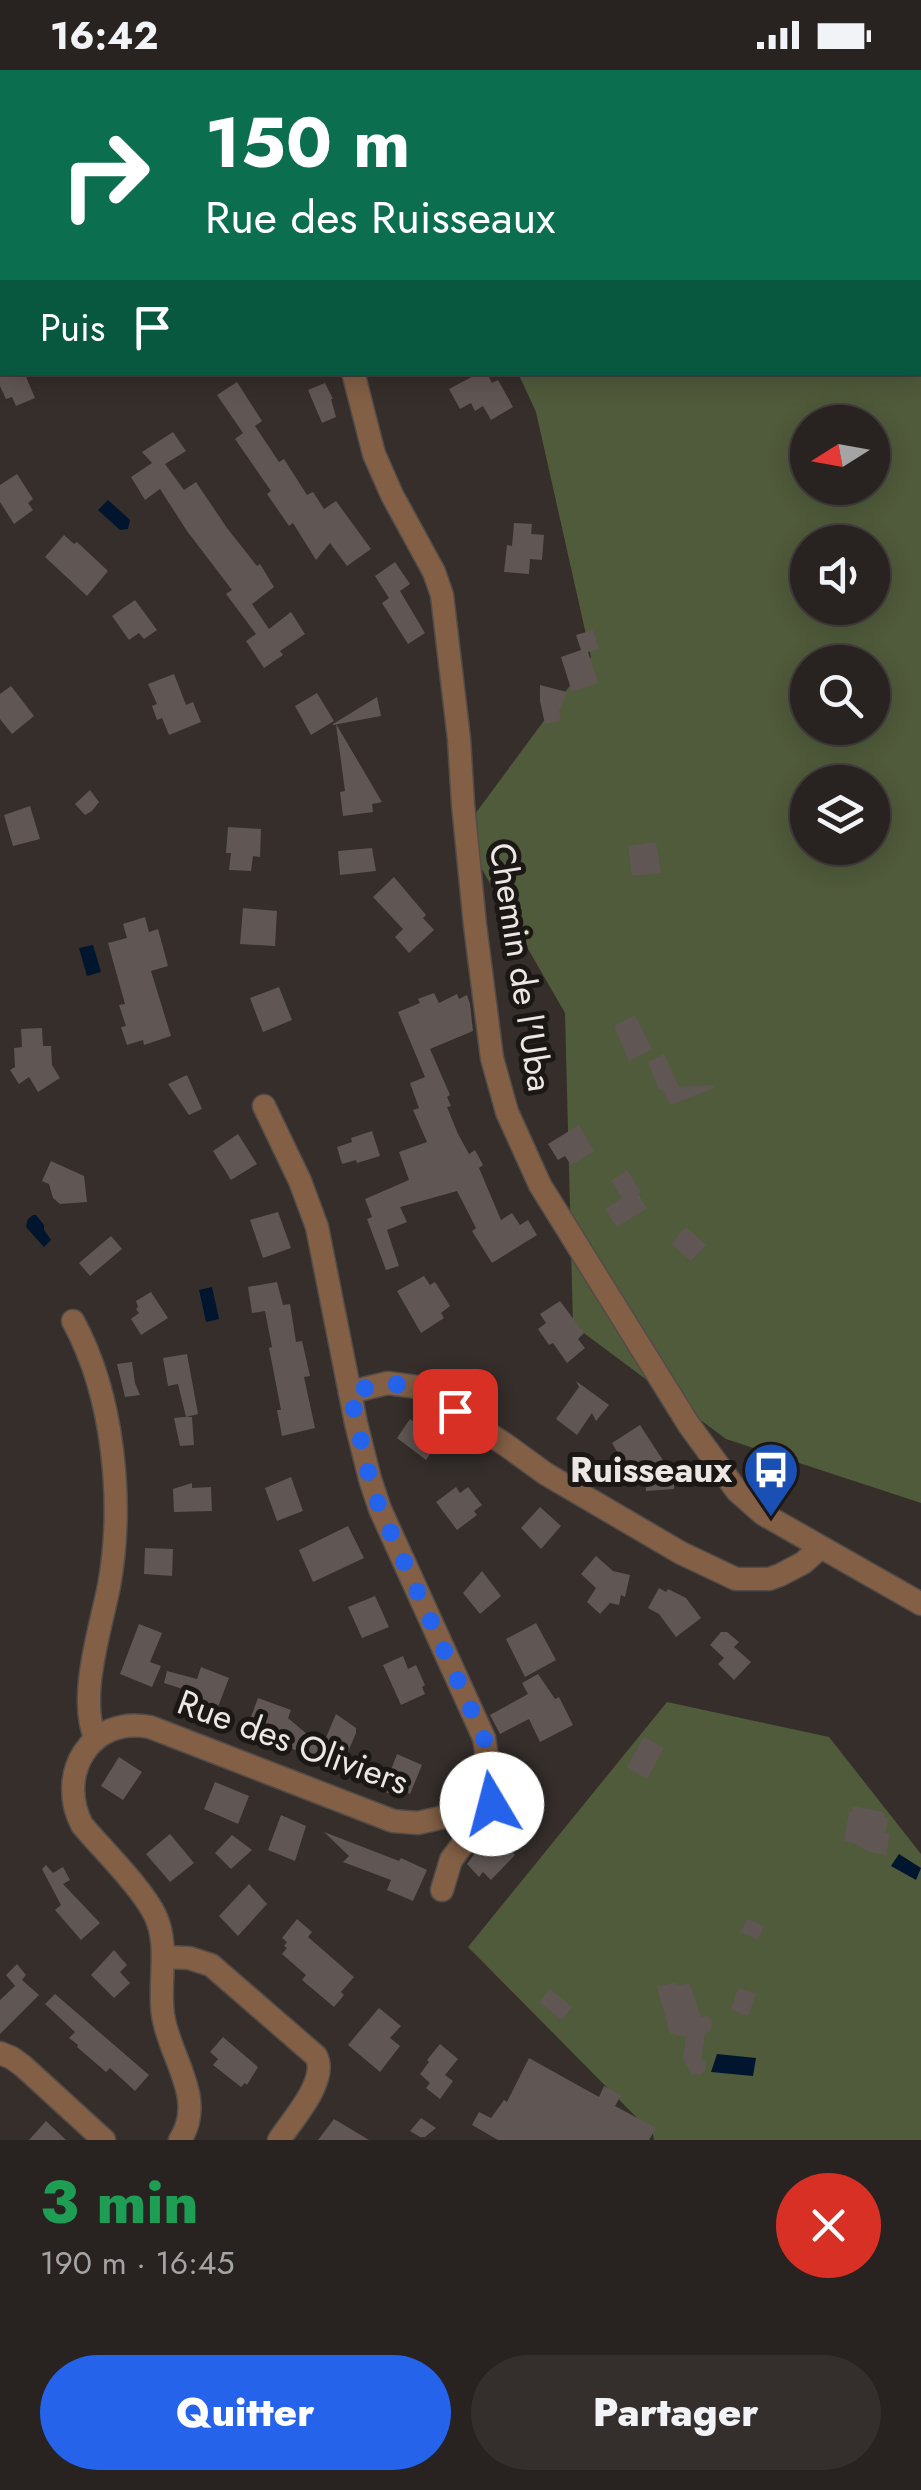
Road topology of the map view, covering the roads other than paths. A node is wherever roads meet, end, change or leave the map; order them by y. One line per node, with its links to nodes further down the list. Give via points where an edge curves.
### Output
1 (354, 375): 5 (street, Chemin de l'Uba, via 374,454 434,572 445,610 474,924 492,1058 507,1112 549,1200 706,1449 755,1509)
2 (264, 1106): 4 (street, via 317,1227)
3 (73, 1321): 7 (street, via 103,1404 114,1477 111,1570 92,1672)
4 (350, 1392): 5 (street, via 388,1383 417,1387 560,1483 736,1579 780,1575); 8 (street, via 380,1509 484,1738)
5 (820, 1548): 6 (street, Chemin de l'Uba)
6 (921, 1604)
7 (96, 1738): 8 (street, Rue des Oliviers, via 125,1724 150,1728 393,1821 444,1817); 10 (street, via 74,1780 76,1812 150,1905)
8 (481, 1780): 9 (street, via 491,1789 492,1804 452,1860)
9 (442, 1890)
10 (163, 1957): 13 (street, via 165,2027 190,2104); 14 (street, via 211,1966 316,2056 316,2084)
11 (0, 2054): 12 (street, via 23,2066)
12 (104, 2140)
13 (180, 2140)
14 (279, 2140)

